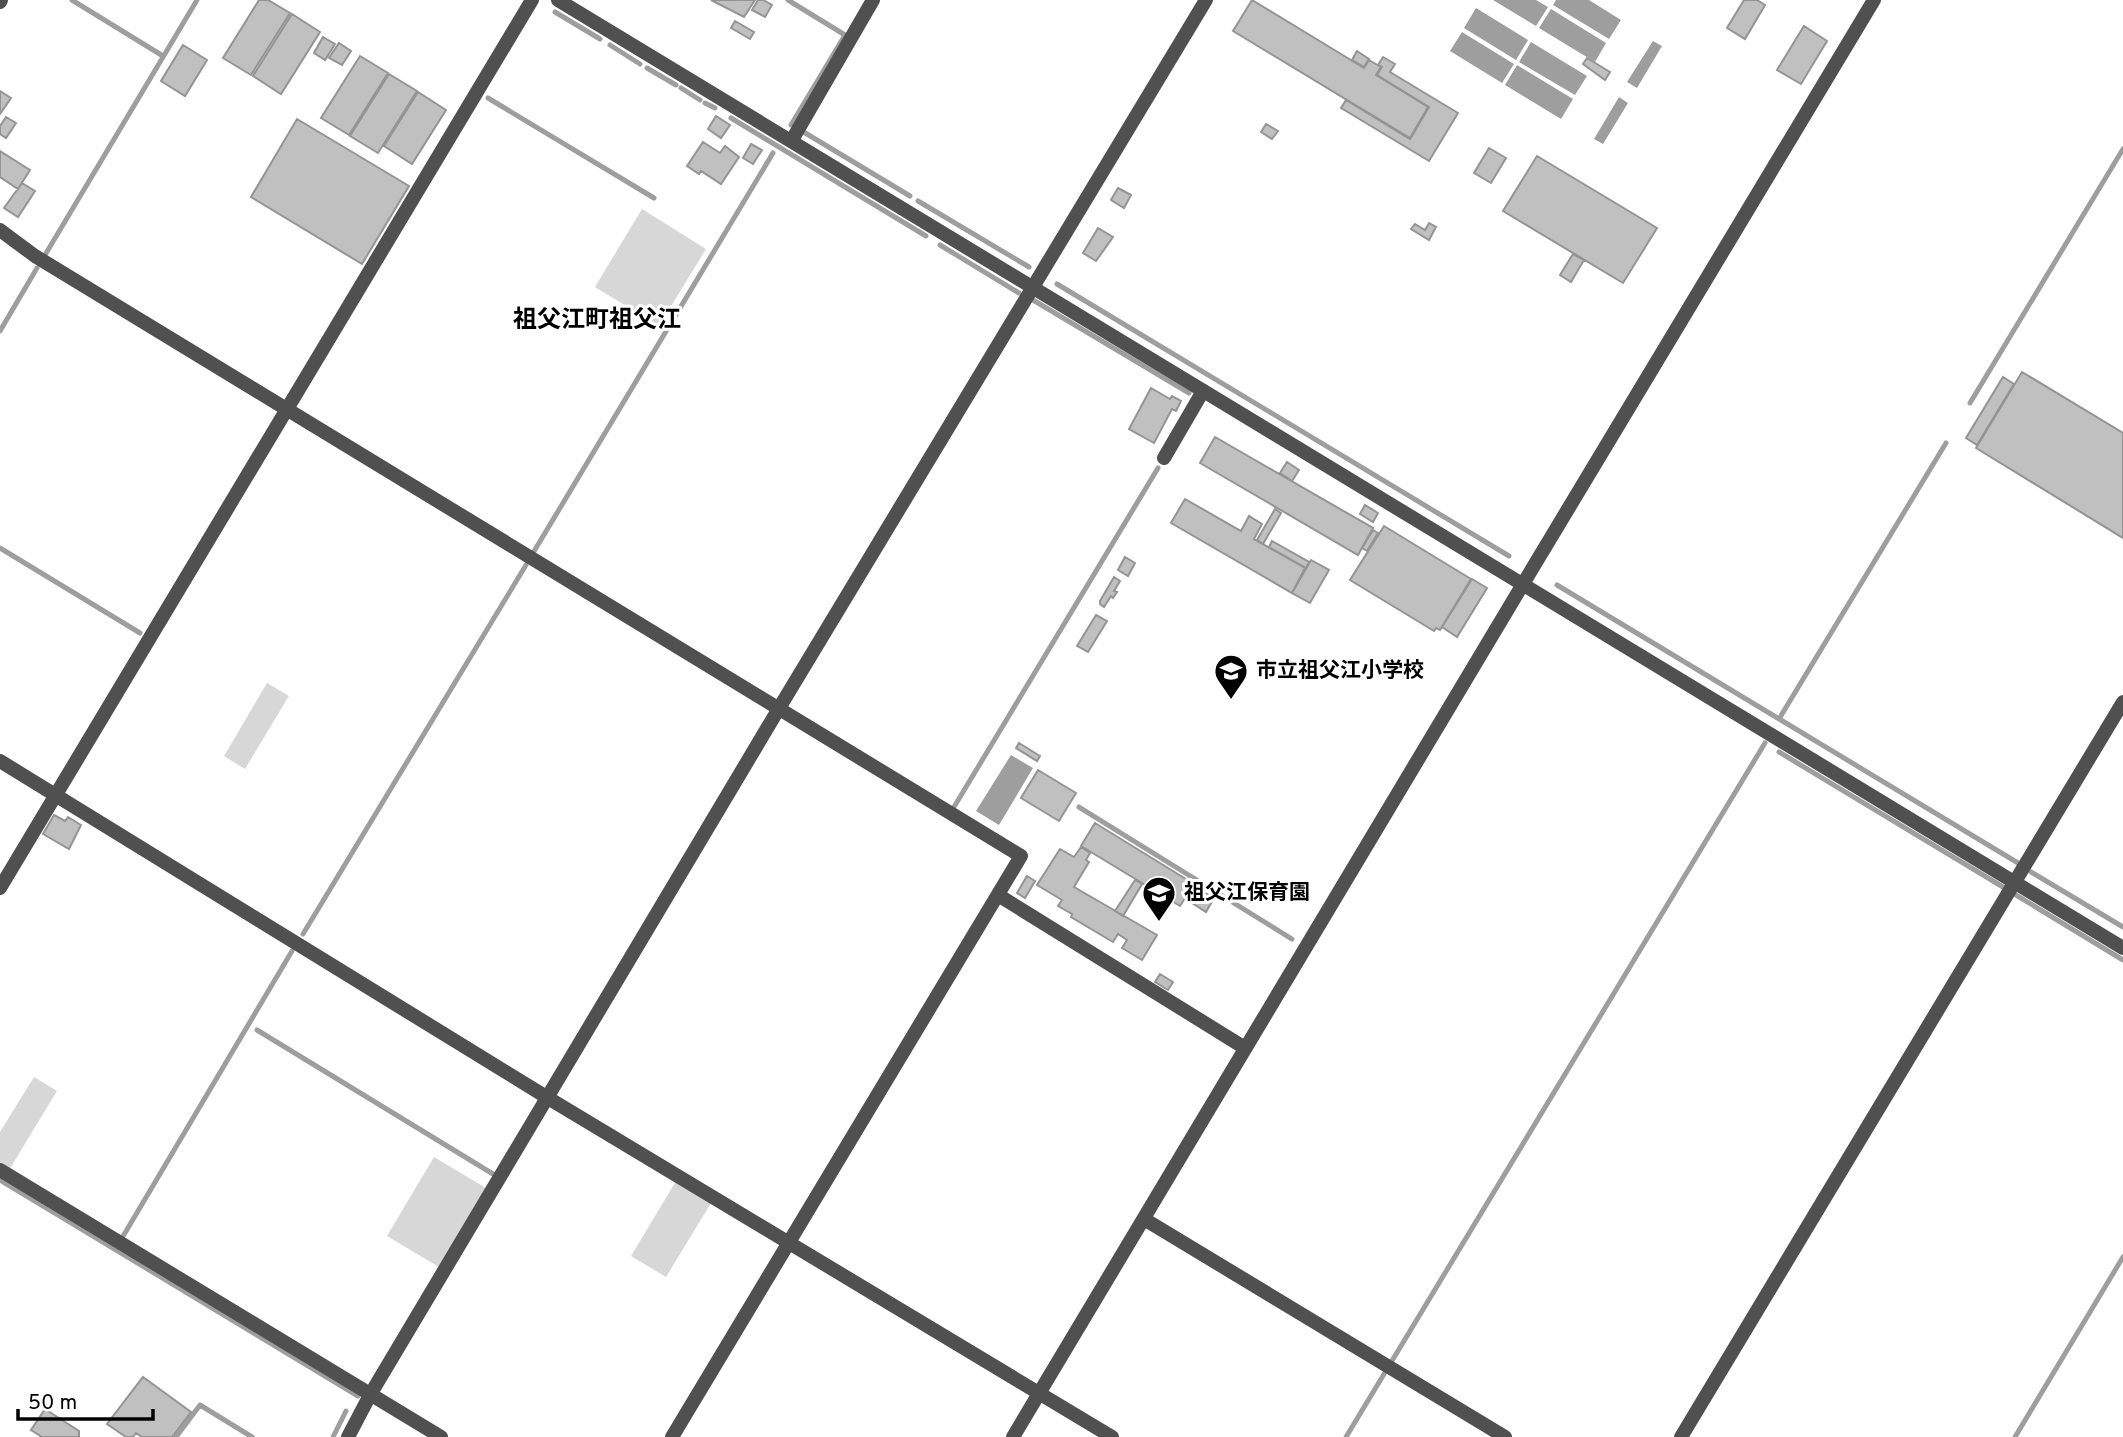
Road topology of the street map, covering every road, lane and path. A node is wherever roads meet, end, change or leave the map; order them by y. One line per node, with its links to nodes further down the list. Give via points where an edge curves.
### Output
1 (558, 0): 6 (street)
2 (873, 0): 6 (street)
3 (1206, 0): 8 (street)
4 (1874, 0): 12 (street)
5 (528, 1): 10 (street)
6 (792, 140): 8 (street)
7 (0, 230): 10 (street)
8 (1032, 288): 9 (street); 14 (street)
9 (1203, 391): 11 (street); 12 (street)
10 (287, 411): 14 (street); 16 (street)
11 (1164, 458)
12 (1522, 584): 17 (street); 21 (street)
13 (2123, 702): 17 (street)
14 (778, 710): 19 (street, via 1021,856); 22 (street)
15 (0, 761): 16 (street)
16 (55, 795): 18 (street); 22 (street)
17 (2014, 882): 20 (street); 34 (street)
18 (0, 888)
19 (998, 895): 21 (street); 25 (street)
20 (2123, 948)
21 (1245, 1048): 24 (street)
22 (548, 1098): 25 (street); 27 (street)
23 (0, 1170): 27 (street)
24 (1144, 1219): 26 (street); 33 (street)
25 (789, 1243): 26 (street); 30 (street)
26 (1040, 1393): 31 (street); 32 (street)
27 (370, 1395): 28 (street); 29 (street)
28 (348, 1437)
29 (441, 1437)
30 (672, 1437)
31 (1013, 1437)
32 (1112, 1437)
33 (1505, 1437)
34 (1681, 1437)

